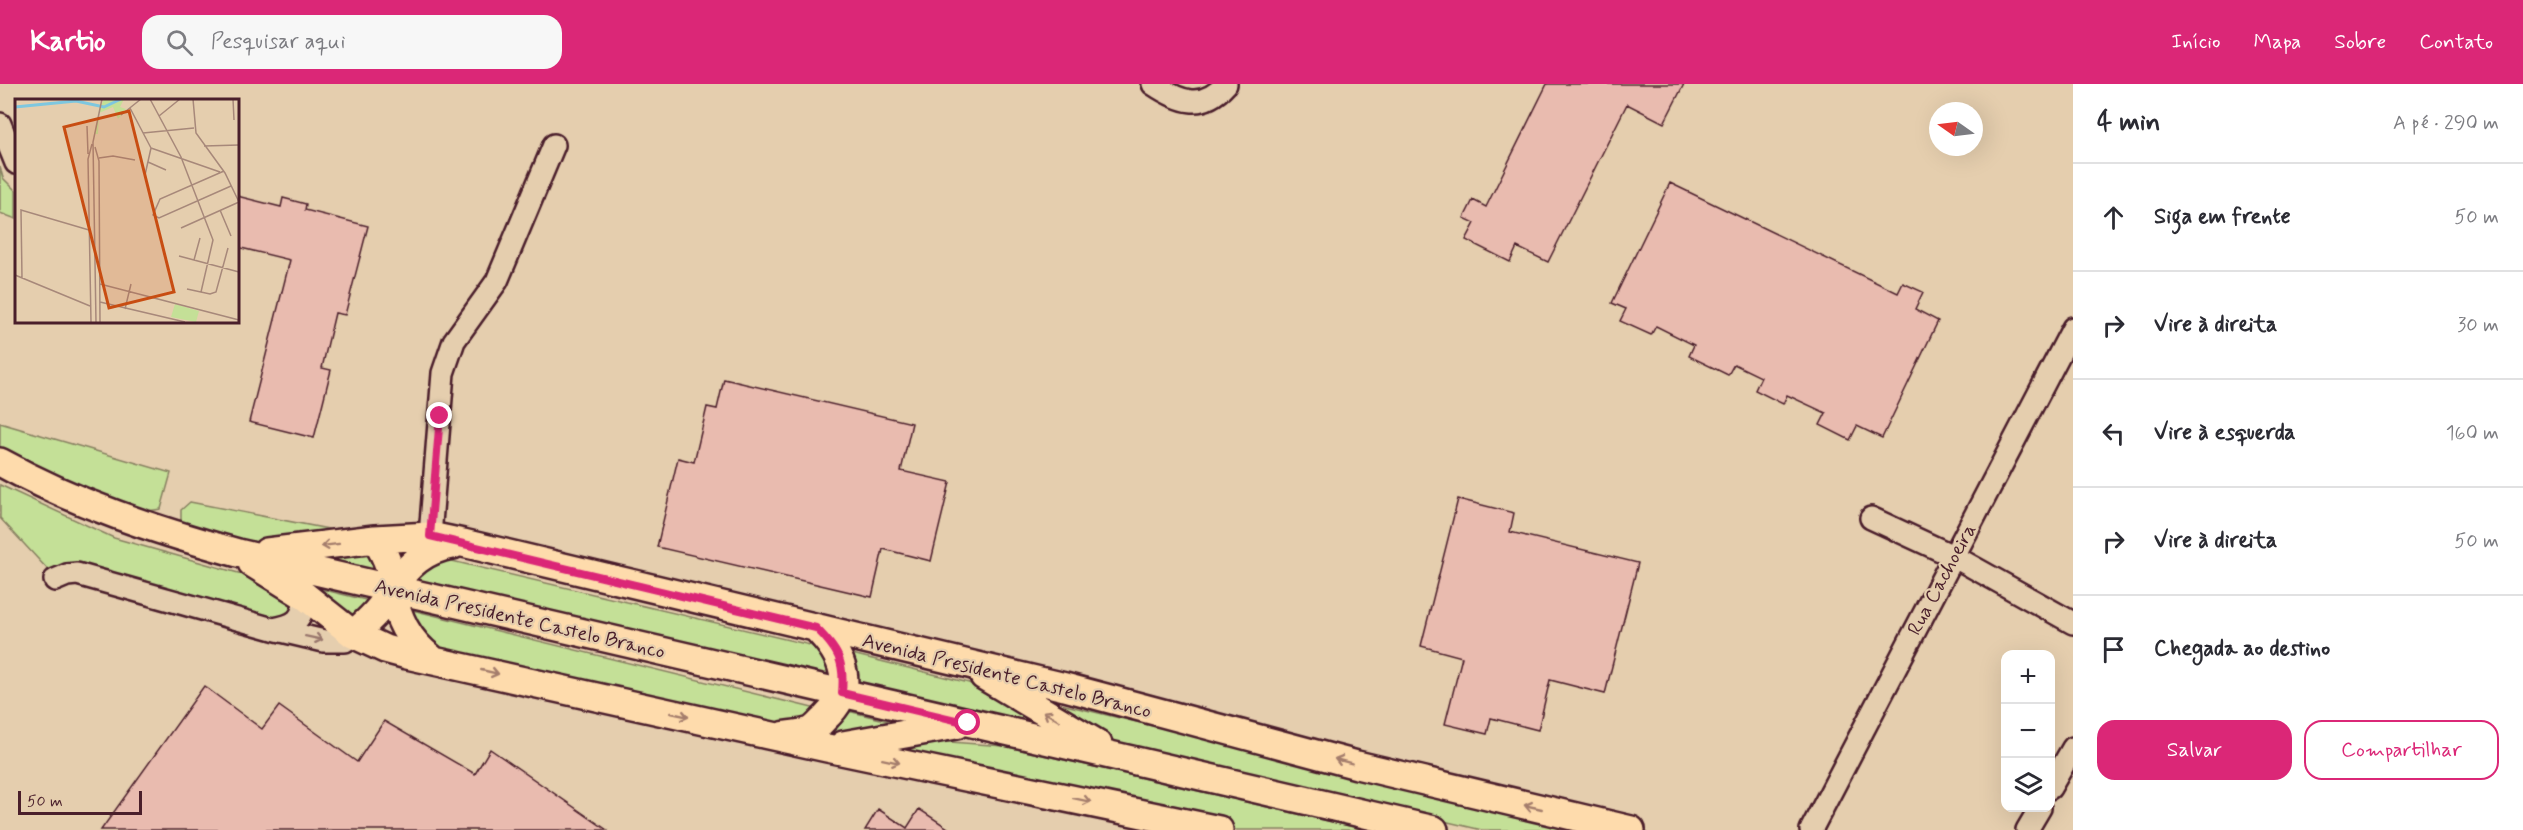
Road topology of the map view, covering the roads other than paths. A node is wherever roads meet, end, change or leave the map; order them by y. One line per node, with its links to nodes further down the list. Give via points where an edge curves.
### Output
1 (1153, 84): 2 (street, via 1171,96 1193,103)
2 (1221, 90)
3 (0, 124): 5 (street)
4 (554, 145): 9 (street, via 496,281 454,341 443,373)
5 (15, 161)
6 (2073, 328): 13 (street, Rua Cachoeira)
7 (0, 462): 12 (main road, Avenida Presidente Castelo Branco, via 99,510)
8 (1871, 518): 13 (street)
9 (430, 536): 10 (main road, Avenida Presidente Castelo Branco); 11 (main road, Avenida Presidente Castelo Branco)
10 (375, 539): 12 (main road, Avenida Presidente Castelo Branco, one-way to 12); 15 (main road, via 391,565)
11 (463, 543): 15 (main road, via 422,554); 18 (main road, Avenida Presidente Castelo Branco)
12 (238, 553): 15 (main road, Avenida Presidente Castelo Branco); 16 (main road, Avenida Presidente Castelo Branco)
13 (1953, 556): 17 (street); 35 (street, Rua Cachoeira)
14 (55, 580): 19 (street, via 76,574)
15 (391, 588): 20 (main road, via 382,607); 21 (main road, via 401,624 418,648); 23 (main road, Avenida Presidente Castelo Branco)
16 (305, 596): 19 (street, via 299,621); 20 (main road, Avenida Presidente Castelo Branco)
17 (2073, 623)
18 (816, 628): 22 (main road, Avenida Presidente Castelo Branco); 23 (main road, via 839,656 844,673)
19 (273, 629): 20 (street, one-way to 20, via 332,642 345,641)
20 (353, 634): 21 (main road, Avenida Presidente Castelo Branco, via 385,649)
21 (432, 659): 25 (main road, Avenida Presidente Castelo Branco, one-way to 25)
22 (961, 662): 28 (main road, one-way to 22); 34 (main road, Avenida Presidente Castelo Branco, one-way to 22, via 1357,765)
23 (842, 693): 24 (main road, Avenida Presidente Castelo Branco); 25 (main road, via 834,710 811,730)
24 (968, 723): 26 (main road); 28 (main road, Avenida Presidente Castelo Branco)
25 (778, 737): 26 (main road, Avenida Presidente Castelo Branco)
26 (827, 748): 31 (main road, Avenida Presidente Castelo Branco, one-way to 31)
27 (2073, 748): 29 (street)
28 (1119, 757): 33 (main road, Avenida Presidente Castelo Branco)
29 (2055, 779)
30 (2037, 812): 36 (street)
31 (1180, 826): 32 (main road, Avenida Presidente Castelo Branco)
32 (1219, 830)
33 (1434, 830)
34 (1630, 830)
35 (1811, 830)
36 (2027, 830)

